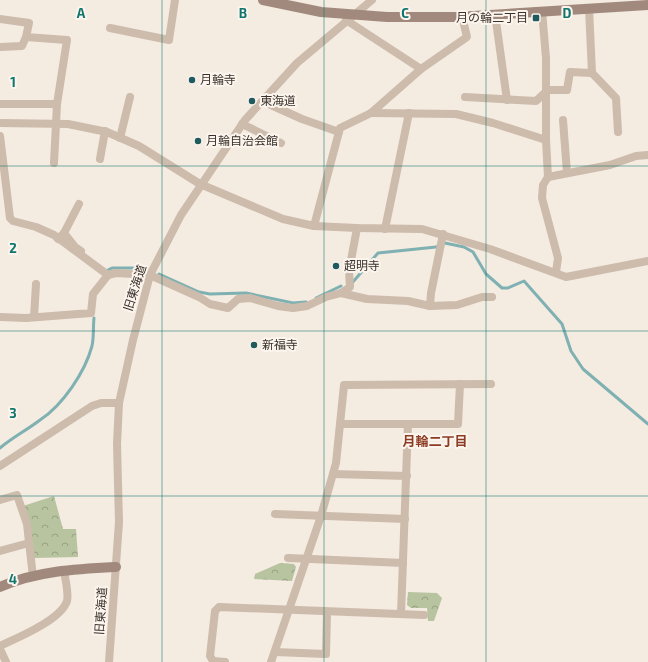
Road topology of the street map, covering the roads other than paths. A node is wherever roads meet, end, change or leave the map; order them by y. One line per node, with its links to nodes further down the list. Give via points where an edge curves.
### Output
1 (175, 0): 11 (street, via 169,40)
2 (263, 0): 9 (street)
3 (372, 0): 9 (street, 旧東海道)
4 (595, 5): 5 (street); 6 (street); 15 (street)
5 (648, 5)
6 (542, 10): 7 (street); 16 (street)
7 (495, 14): 8 (street); 19 (street)
8 (462, 16): 9 (street); 14 (street, via 467,37)
9 (350, 18): 14 (street); 20 (street, 旧東海道, via 297,63)
10 (0, 19): 12 (street, via 29,23)
11 (110, 28)
12 (26, 37): 13 (street, via 22,46); 22 (street, via 67,40)
13 (0, 46)
14 (421, 69): 23 (street)
15 (592, 73): 16 (street, via 570,72 568,90); 31 (street, via 616,98)
16 (546, 91): 19 (street, via 536,101); 34 (street)
17 (130, 97): 33 (street)
18 (465, 97): 19 (street)
19 (507, 100)
20 (262, 101): 28 (street, 旧東海道); 30 (street)
21 (0, 104): 22 (street)
22 (56, 104): 27 (street)
23 (371, 113): 24 (street); 30 (street, via 340,128)
24 (409, 113): 34 (street, via 456,114); 47 (street)
25 (564, 120): 41 (street)
26 (0, 123): 27 (street)
27 (56, 123): 29 (street); 39 (street)
28 (242, 124): 35 (street); 43 (street, 旧東海道)
29 (105, 131): 33 (street); 37 (street)
30 (339, 132): 45 (street)
31 (618, 132)
32 (0, 136): 48 (street, via 10,218 17,223)
33 (120, 138): 43 (street, via 139,146)
34 (546, 140): 42 (street)
35 (281, 142)
36 (648, 155): 38 (street)
37 (100, 159)
38 (622, 161): 40 (street); 41 (street)
39 (54, 163)
40 (624, 170)
41 (567, 173): 42 (street)
42 (548, 177): 52 (street, via 543,186 542,198 558,258)
43 (200, 184): 45 (street, via 283,219); 54 (street, 旧東海道, via 180,215)
44 (79, 204): 48 (street)
45 (314, 226): 46 (street)
46 (357, 228): 47 (street); 56 (street, via 349,271 350,287)
47 (385, 229): 49 (street, via 422,229)
48 (62, 236): 50 (street); 53 (street)
49 (442, 236): 52 (street, via 490,249); 58 (street)
50 (90, 257)
51 (648, 261): 52 (street, via 566,277)
52 (556, 272)
53 (107, 275): 54 (street); 60 (street, via 93,294 91,313)
54 (150, 275): 56 (street, via 210,304 228,308 238,299 250,298 293,308 307,306); 63 (street, 旧東海道, via 132,340)
55 (36, 284): 60 (street)
56 (341, 293): 58 (street, via 352,297 408,301)
57 (492, 297): 58 (street, via 482,297 457,305)
58 (430, 306)
59 (0, 317): 60 (street)
60 (34, 317)
61 (460, 384): 62 (street); 64 (street, via 344,385); 65 (street, via 458,424)
62 (491, 384)
63 (119, 403): 66 (street, via 101,402 92,406); 78 (street, 旧東海道, via 119,522)
64 (341, 424): 65 (street); 67 (street)
65 (408, 424): 68 (street)
66 (0, 466)
67 (333, 474): 68 (street); 71 (street)
68 (407, 476): 72 (street)
69 (0, 500): 73 (street, via 17,495 27,524)
70 (275, 514): 71 (street)
71 (321, 516): 72 (street); 76 (street)
72 (405, 519): 77 (street)
73 (29, 543): 74 (street); 80 (street)
74 (0, 551)
75 (288, 558): 76 (street)
76 (307, 559): 77 (street); 82 (street)
77 (403, 563): 84 (street)
78 (116, 566): 79 (street); 90 (street, 旧東海道)
79 (64, 570): 80 (street); 86 (street, via 67,600 64,606 38,628)
80 (33, 577): 81 (street)
81 (0, 587)
82 (289, 610): 83 (street); 88 (street); 91 (street, via 219,607 215,611 210,656 213,661)
83 (327, 612): 84 (street); 88 (street, via 326,654)
84 (401, 614): 85 (street)
85 (424, 615)
86 (0, 646)
87 (0, 649): 89 (street)
88 (275, 652): 92 (street)
89 (6, 662)
90 (109, 662)
91 (225, 662)
92 (271, 662)

